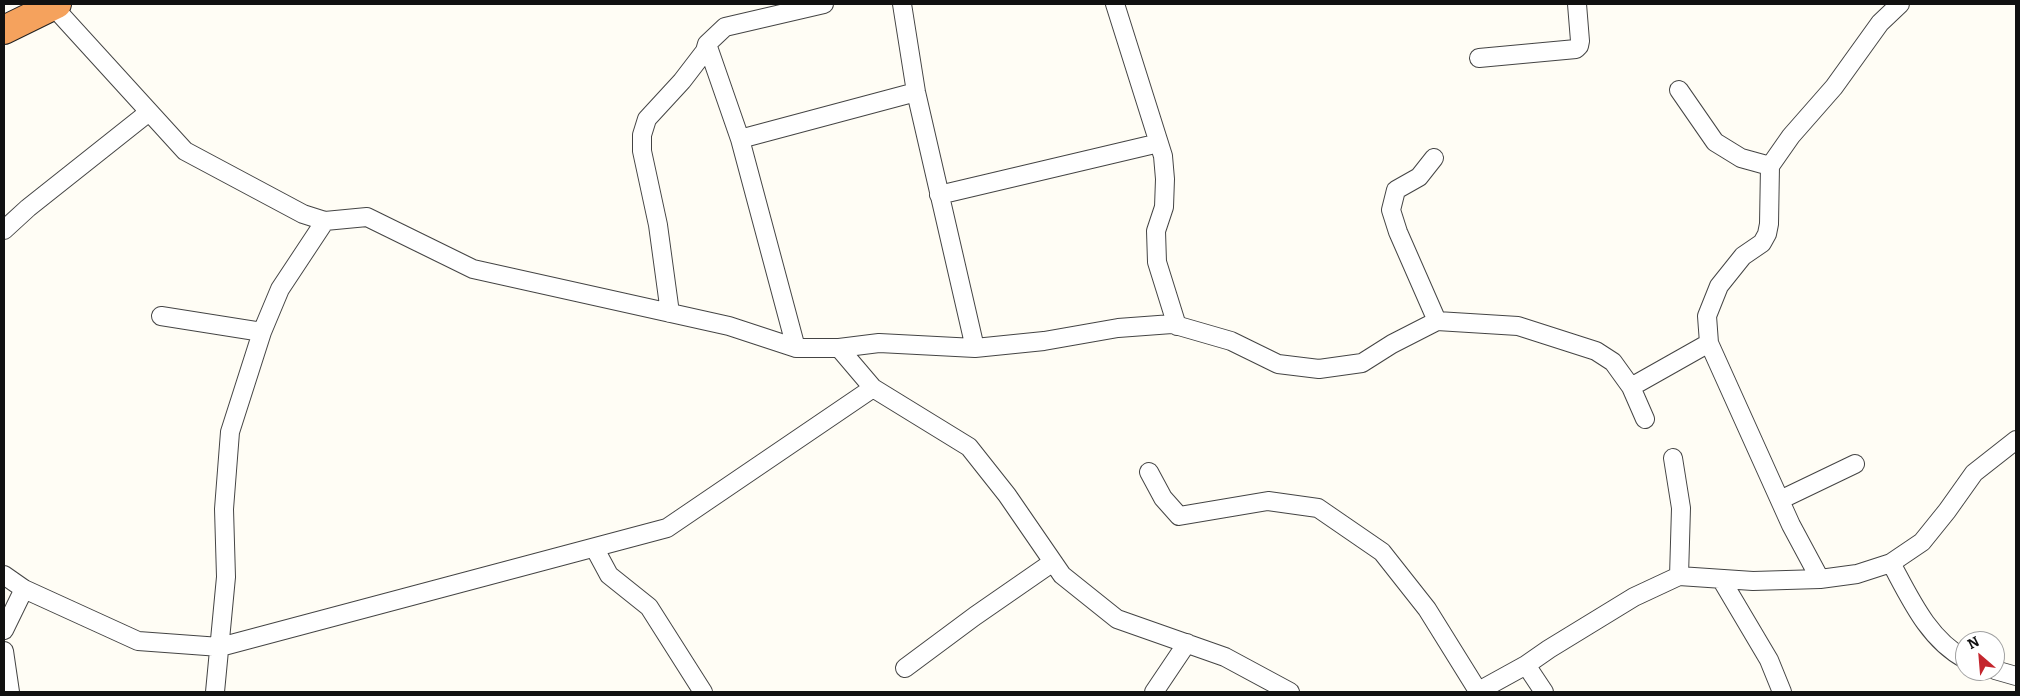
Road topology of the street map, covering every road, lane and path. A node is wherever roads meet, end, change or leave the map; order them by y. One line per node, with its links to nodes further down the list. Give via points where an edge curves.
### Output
1 (54, 4): 7 (highway); 12 (street)
2 (824, 4): 8 (street, via 725,26)
3 (902, 4): 11 (street)
4 (1115, 4): 14 (street)
5 (1577, 4): 9 (street, via 1580,41 1576,49)
6 (1900, 4): 16 (street, via 1880,23 1834,87 1791,136)
7 (4, 30)
8 (707, 44): 13 (street); 20 (street, via 705,52 647,120 642,135)
9 (1479, 58)
10 (1679, 90): 16 (street, via 1715,142 1741,158)
11 (916, 92): 13 (street); 17 (street)
12 (149, 112): 18 (street, via 184,151 303,214); 19 (street)
13 (740, 140): 26 (street)
14 (1159, 142): 17 (street); 23 (street, via 1165,179 1164,207 1156,230 1157,262)
15 (1434, 158): 22 (street, via 1420,177 1396,190 1391,210)
16 (1770, 166): 25 (street, via 1767,234 1762,243 1743,256 1719,286 1707,316)
17 (939, 196): 28 (street)
18 (325, 221): 20 (street, via 367,218 474,269); 24 (street, via 280,289)
19 (4, 230)
20 (670, 313): 26 (street, via 730,326)
21 (161, 316): 24 (street)
22 (1437, 321): 23 (street, via 1362,363 1319,369 1278,364 1231,341); 29 (street, via 1518,326 1596,351 1613,362)
23 (1177, 326): 28 (street, via 1118,328 1044,341)
24 (262, 332): 47 (street, via 230,432 224,509 226,577)
25 (1709, 343): 29 (street); 36 (street)
26 (796, 348): 27 (street)
27 (838, 348): 28 (street, via 879,343); 30 (street)
28 (974, 348)
29 (1631, 387): 31 (street)
30 (873, 388): 37 (street, via 667,528); 38 (street, via 969,447)
31 (1645, 419)
32 (2016, 440): 39 (street, via 1974,473 1922,542)
33 (1672, 458): 41 (street, via 1681,508)
34 (1855, 464): 36 (street)
35 (1149, 472): 57 (street, via 1163,498 1179,516 1268,501 1318,508 1382,552 1427,609)
36 (1780, 500): 43 (street)
37 (595, 549): 47 (street); 54 (street, via 609,575 649,607)
38 (1053, 562): 46 (street, via 1062,575 1117,619); 51 (street)
39 (1891, 563): 43 (street, via 1857,574); 49 (street, via 1928,627)
40 (4, 575): 44 (street)
41 (1679, 576): 42 (street); 50 (street, via 1634,597)
42 (1721, 579): 43 (street); 59 (street, via 1769,660)
43 (1820, 579)
44 (24, 589): 45 (street); 47 (street, via 138,641)
45 (4, 630)
46 (1187, 643): 55 (street); 56 (street, via 1225,656)
47 (220, 647): 53 (street)
48 (4, 651): 52 (street)
49 (1955, 654)
50 (1526, 665): 57 (street); 58 (street)
51 (905, 668)
52 (10, 692)
53 (215, 692)
54 (703, 692)
55 (1154, 692)
56 (1290, 692)
57 (1477, 692)
58 (1544, 692)
59 (1782, 692)

